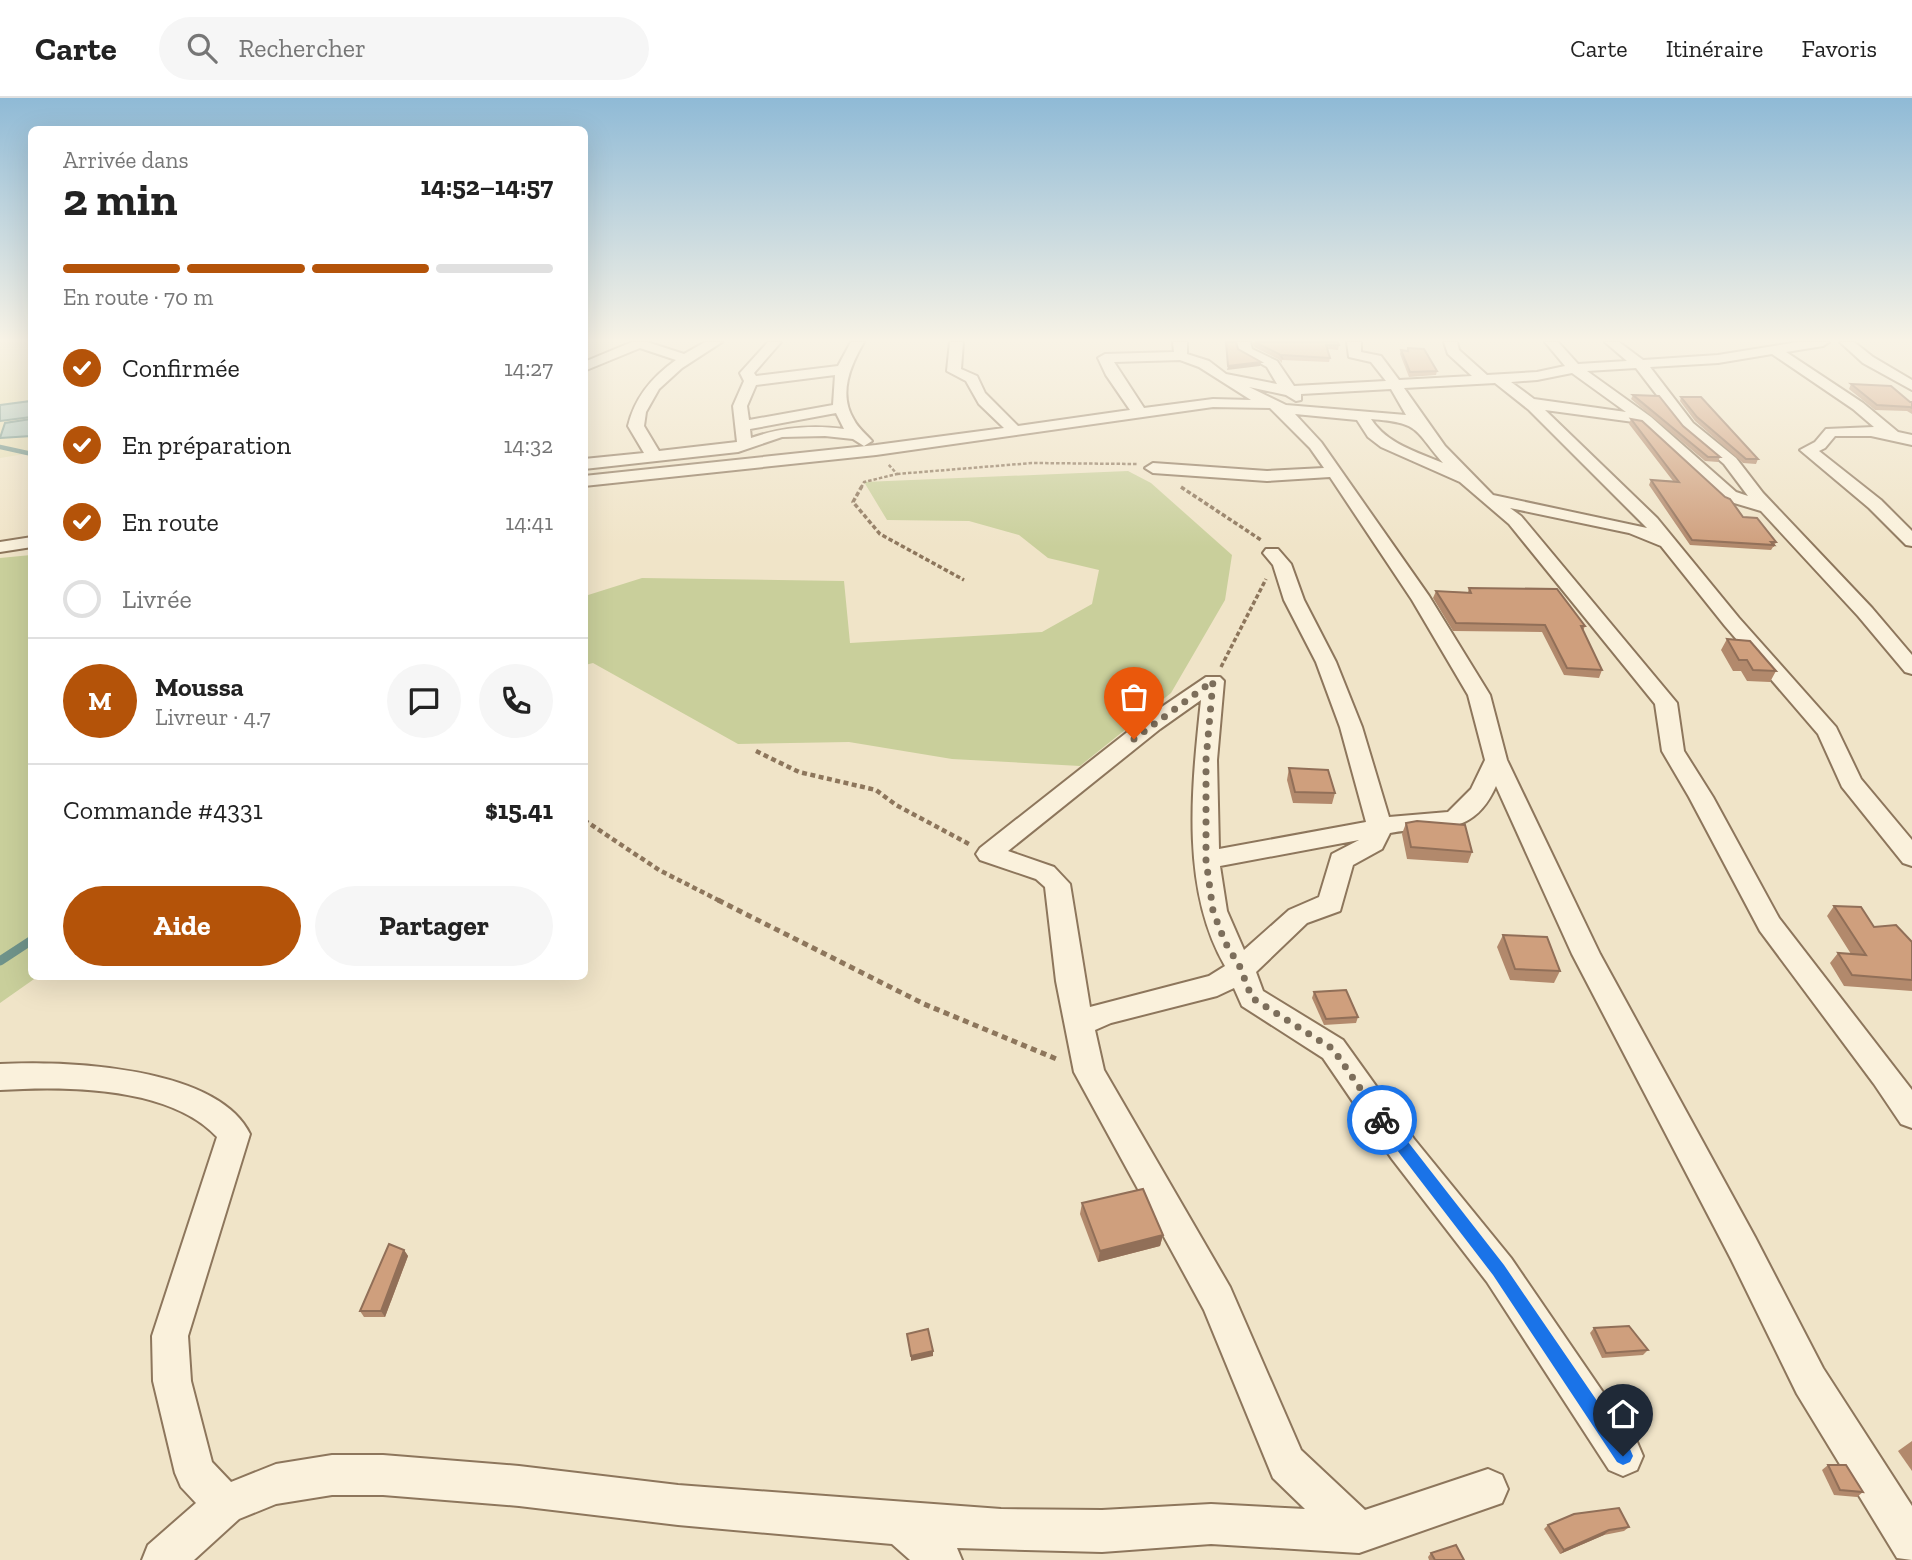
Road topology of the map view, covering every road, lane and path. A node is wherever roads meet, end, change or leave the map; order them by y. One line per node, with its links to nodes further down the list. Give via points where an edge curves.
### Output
1 (639, 410): 29 (street, via 636,426)
2 (740, 410): 21 (street)
3 (828, 410): 21 (street)
4 (841, 410): 24 (street)
5 (997, 410): 22 (street)
6 (1154, 410): 16 (street)
7 (1284, 410): 19 (street)
8 (1319, 410): 15 (street)
9 (1413, 410): 20 (street)
10 (1534, 410): 37 (street)
11 (1578, 410): 18 (street)
12 (1632, 410): 18 (street)
13 (1676, 410): 38 (street, via 1730,461)
14 (1862, 410): 23 (street)
15 (1328, 411): 17 (street)
16 (1140, 412): 19 (street, via 1229,413); 22 (street)
17 (1350, 413): 20 (street); 34 (street, via 1362,417 1386,444)
18 (1646, 420): 38 (street, via 1730,496)
19 (1296, 423): 32 (street)
20 (1421, 424): 34 (street)
21 (742, 426): 26 (street)
22 (1015, 432): 27 (street)
23 (1891, 434): 25 (street); 28 (street); 41 (street, via 1831,432 1808,450)
24 (857, 435): 26 (street, via 780,433); 27 (street)
25 (1912, 440)
26 (744, 446): 29 (street)
27 (876, 450): 33 (path); 35 (street)
28 (1912, 450)
29 (652, 458): 30 (street)
30 (588, 464)
31 (1153, 468): 32 (street, via 1279,476); 33 (path, via 1147,464 1032,463); 45 (path, via 1242,525)
32 (1334, 472): 50 (street, via 1423,600 1479,695)
33 (897, 474): 46 (path, via 864,482 853,502 880,534)
34 (1464, 479): 36 (street)
35 (588, 481)
36 (1486, 498): 39 (street); 40 (street)
37 (1616, 503): 39 (street); 42 (street, via 1651,522)
38 (1766, 507): 47 (street)
39 (1554, 512): 40 (street); 42 (street, via 1634,529)
40 (1520, 527): 60 (street, via 1666,703 1673,751 1769,925)
41 (1912, 541)
42 (1666, 542): 54 (street, via 1828,732 1850,782)
43 (28, 543): 44 (street)
44 (0, 547)
45 (1272, 553): 48 (path, via 1270,570); 52 (street, via 1282,564 1294,600 1326,662)
46 (964, 580)
47 (1912, 668)
48 (1213, 681): 53 (street); 55 (street, via 1206,760)
49 (756, 751): 53 (path, via 799,772 876,790)
50 (1496, 760): 52 (street, via 1481,793 1455,819); 66 (street, via 1586,954 1810,1381)
51 (588, 823): 58 (path, via 659,870 923,1004)
52 (1381, 827): 55 (street); 56 (street, via 1373,843 1341,860 1331,904 1300,915)
53 (989, 854): 57 (street, via 1045,873 1058,884)
54 (1912, 857)
55 (1206, 860): 56 (street, via 1213,911)
56 (1240, 967): 57 (street, via 1232,978 1217,985); 61 (street, via 1252,998 1333,1049 1403,1149 1499,1270)
57 (1078, 1024): 58 (street)
58 (1089, 1072): 65 (street, via 1217,1299 1287,1464)
59 (0, 1077): 63 (street, via 123,1082 183,1095 226,1121 234,1134 170,1336 172,1381 195,1472)
60 (1912, 1115)
61 (1623, 1456)
62 (1488, 1489): 65 (street)
63 (225, 1505): 64 (street, via 276,1484 332,1475 383,1475); 67 (street)
64 (901, 1524): 65 (street, via 1102,1531 1211,1524); 68 (street)
65 (1359, 1532)
66 (1912, 1543)
67 (163, 1560)
68 (941, 1560)

